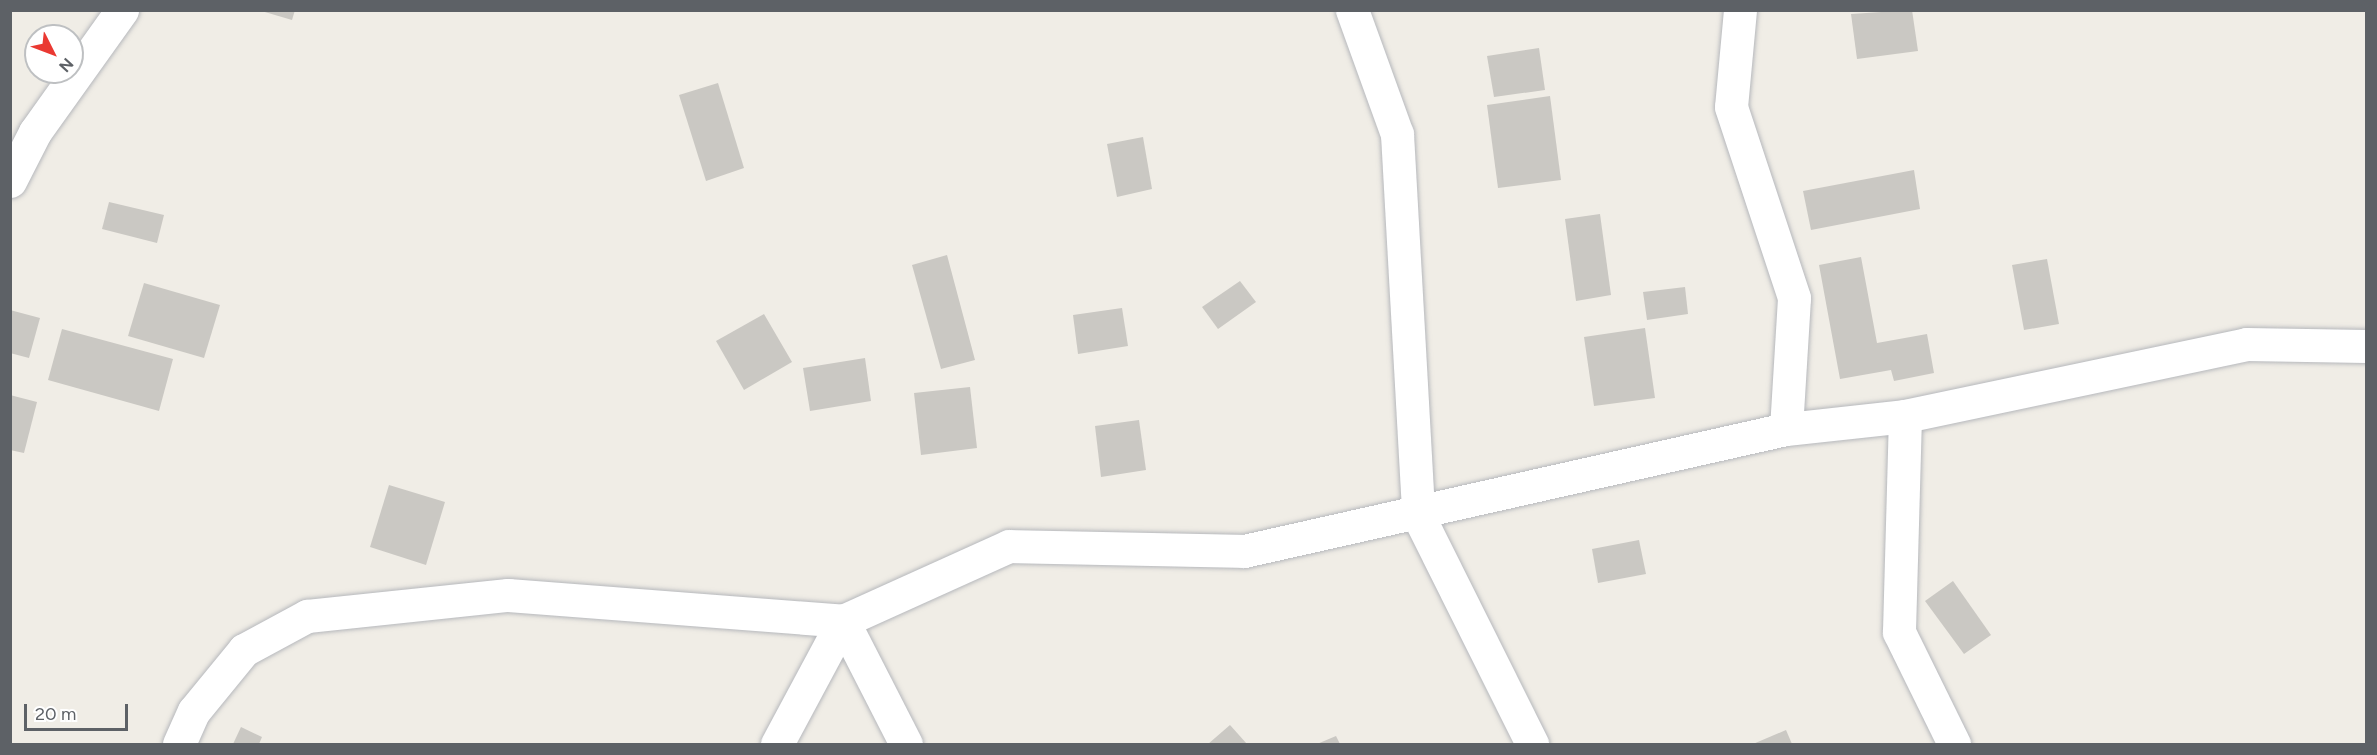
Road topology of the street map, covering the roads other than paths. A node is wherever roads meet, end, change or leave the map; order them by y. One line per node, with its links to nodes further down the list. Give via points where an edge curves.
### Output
1 (122, 10): 4 (street, via 35,132)
2 (1352, 10): 8 (street, via 1397,134)
3 (1740, 10): 7 (street, via 1731,107 1794,298)
4 (10, 181)
5 (2367, 346): 6 (street, via 2246,344)
6 (1905, 416): 7 (street); 14 (street, via 1899,632)
7 (1786, 429): 8 (street)
8 (1418, 515): 9 (street, via 1244,551 1008,546); 13 (street)
9 (843, 621): 10 (street, via 508,595 307,616 244,650 194,711); 11 (street); 12 (street)
10 (179, 744)
11 (777, 744)
12 (906, 744)
13 (1532, 744)
14 (1954, 744)

